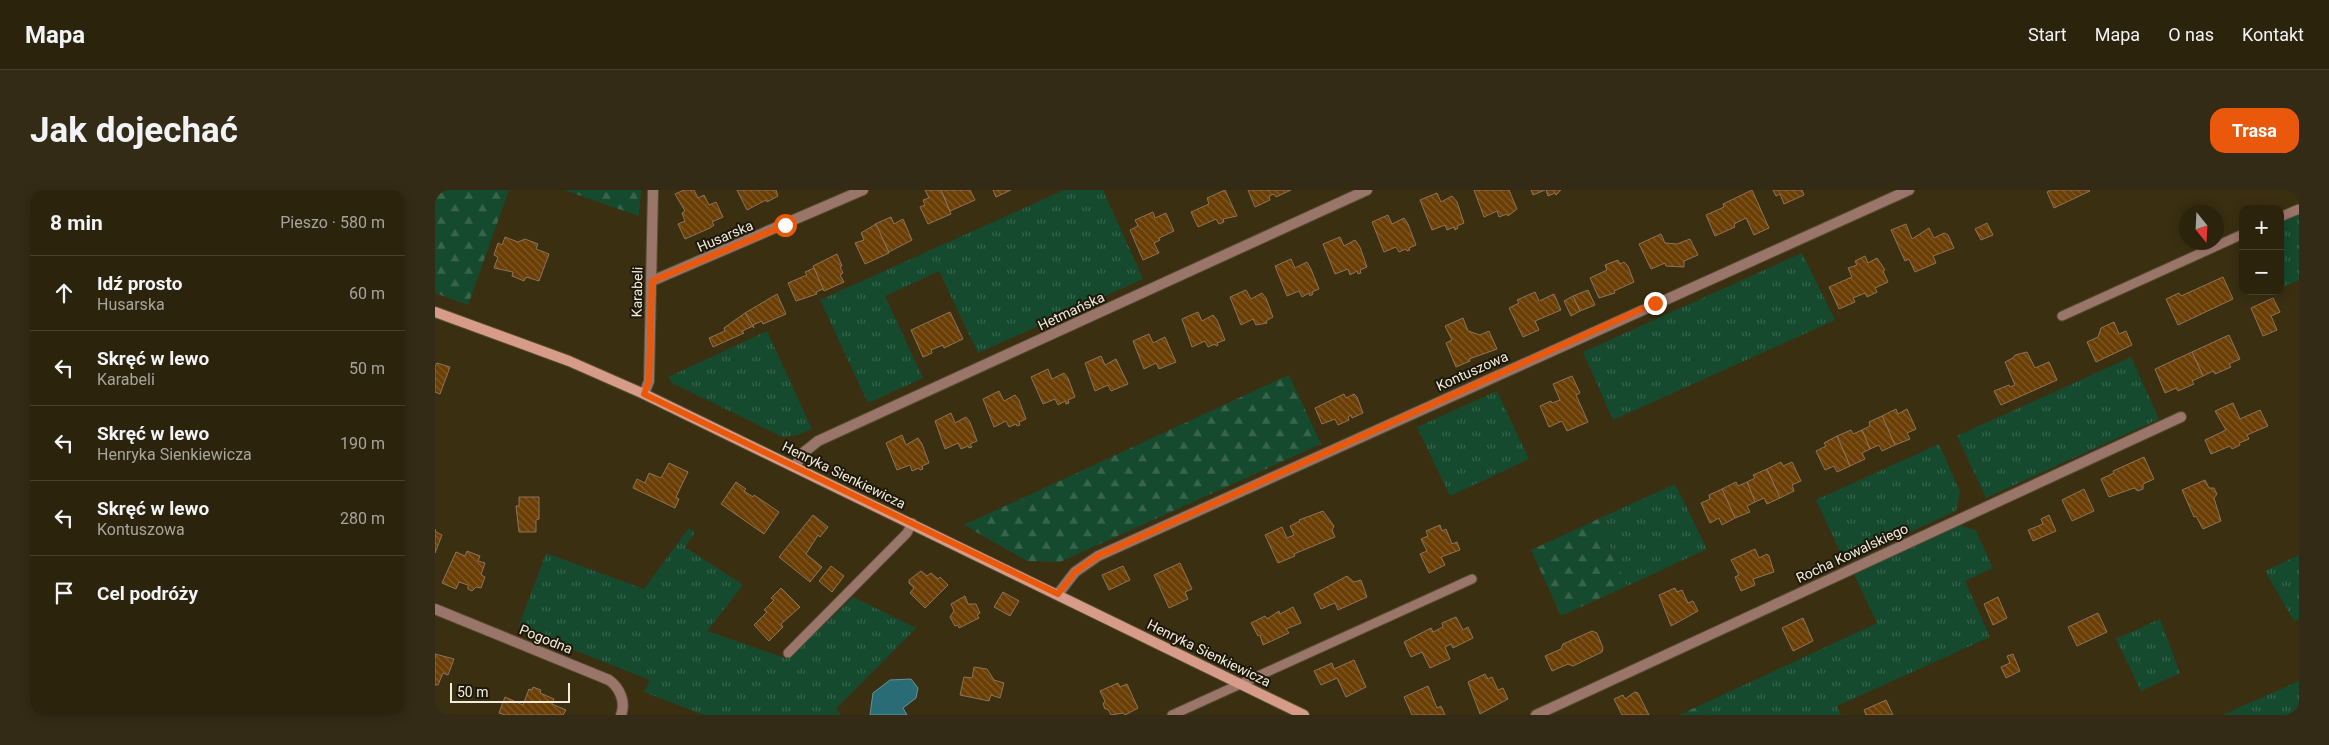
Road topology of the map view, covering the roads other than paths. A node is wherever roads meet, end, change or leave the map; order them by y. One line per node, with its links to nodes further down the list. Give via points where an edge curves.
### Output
1 (653, 190): 8 (street, Karabeli)
2 (863, 190): 8 (street, Husarska)
3 (1367, 190): 13 (street, Hetmańska, via 819,441 803,452)
4 (1909, 190): 16 (street, Kontuszowa, via 1098,556 1075,572)
5 (2299, 209): 6 (lane)
6 (2284, 215)
7 (2239, 236): 10 (lane)
8 (652, 281): 11 (street, Karabeli, via 649,381)
9 (435, 312): 11 (street, Henryka Sienkiewicza, via 569,361)
10 (2062, 316)
11 (644, 394): 13 (street, Henryka Sienkiewicza)
12 (2181, 416): 23 (street, Rocha Kowalskiego)
13 (795, 467): 14 (street, Henryka Sienkiewicza)
14 (912, 523): 16 (street, Henryka Sienkiewicza); 18 (lane, via 907,533)
15 (1472, 579): 19 (lane)
16 (1058, 594): 19 (street, Henryka Sienkiewicza)
17 (435, 609): 20 (street, Pogodna, via 609,680 621,694)
18 (788, 653)
19 (1242, 684): 21 (lane); 22 (street, Henryka Sienkiewicza)
20 (621, 715)
21 (1172, 715)
22 (1304, 715)
23 (1536, 715)

